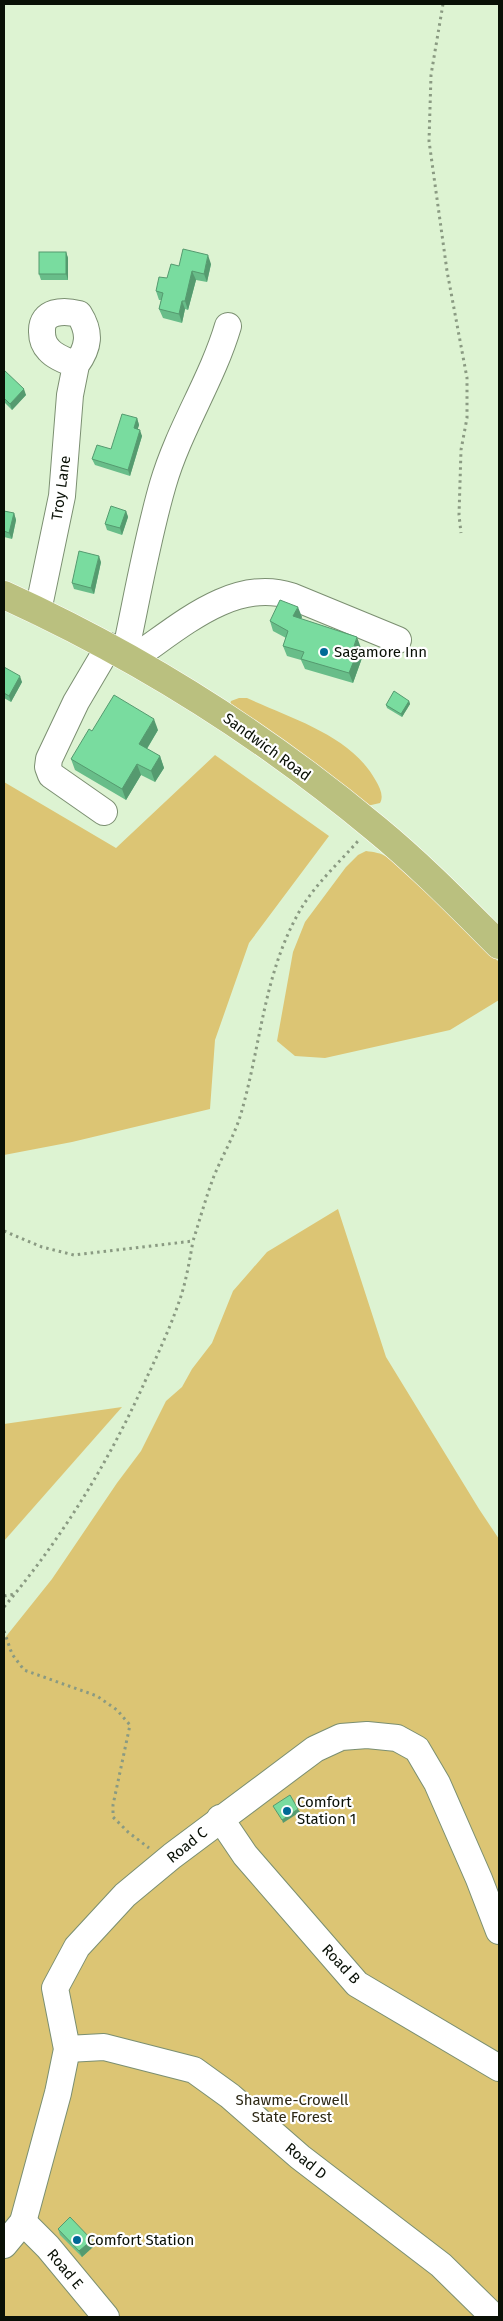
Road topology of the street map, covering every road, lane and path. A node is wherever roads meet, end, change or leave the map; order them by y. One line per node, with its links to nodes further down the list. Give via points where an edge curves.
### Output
1 (443, 4): 4 (path, via 431,76 429,141 447,271 467,378 467,418 461,458)
2 (228, 326): 8 (street, via 222,348 182,431 163,484)
3 (76, 365): 6 (street, Troy Lane, via 70,395 62,496)
4 (461, 532)
5 (4, 595): 6 (main road, Sandwich Road)
6 (38, 611): 8 (main road, Sandwich Road)
7 (398, 640): 8 (street, via 292,596 250,592 206,610)
8 (125, 651): 9 (street, via 76,702 49,759 51,774); 10 (main road, Sandwich Road, via 293,764)
9 (104, 812)
10 (373, 826): 11 (main road, Sandwich Road); 13 (path, via 317,887 298,913 279,953 242,1112 208,1193)
11 (499, 945)
12 (4, 1231): 13 (path, via 42,1247 74,1255)
13 (194, 1241): 14 (path, via 182,1293 130,1415 78,1508)
14 (15, 1594): 15 (path); 16 (path)
15 (4, 1596)
16 (4, 1607)
17 (4, 1631): 19 (path, via 12,1654 24,1670 97,1696 117,1710 130,1725 113,1816)
18 (220, 1818): 19 (street, Road C); 20 (street, Road C, via 315,1749 342,1737 397,1738 417,1750 437,1783 480,1879); 22 (street, Road B, via 246,1855 357,1984)
19 (164, 1862): 21 (street, Road C, via 125,1895 77,1947 54,1988)
20 (499, 1931)
21 (67, 2049): 23 (street, Road C); 26 (street, Road D, via 104,2047 194,2070 440,2265)
22 (499, 2068)
23 (23, 2222): 24 (street, Road C); 25 (street, Road E)
24 (4, 2245)
25 (106, 2317)
26 (494, 2317)

